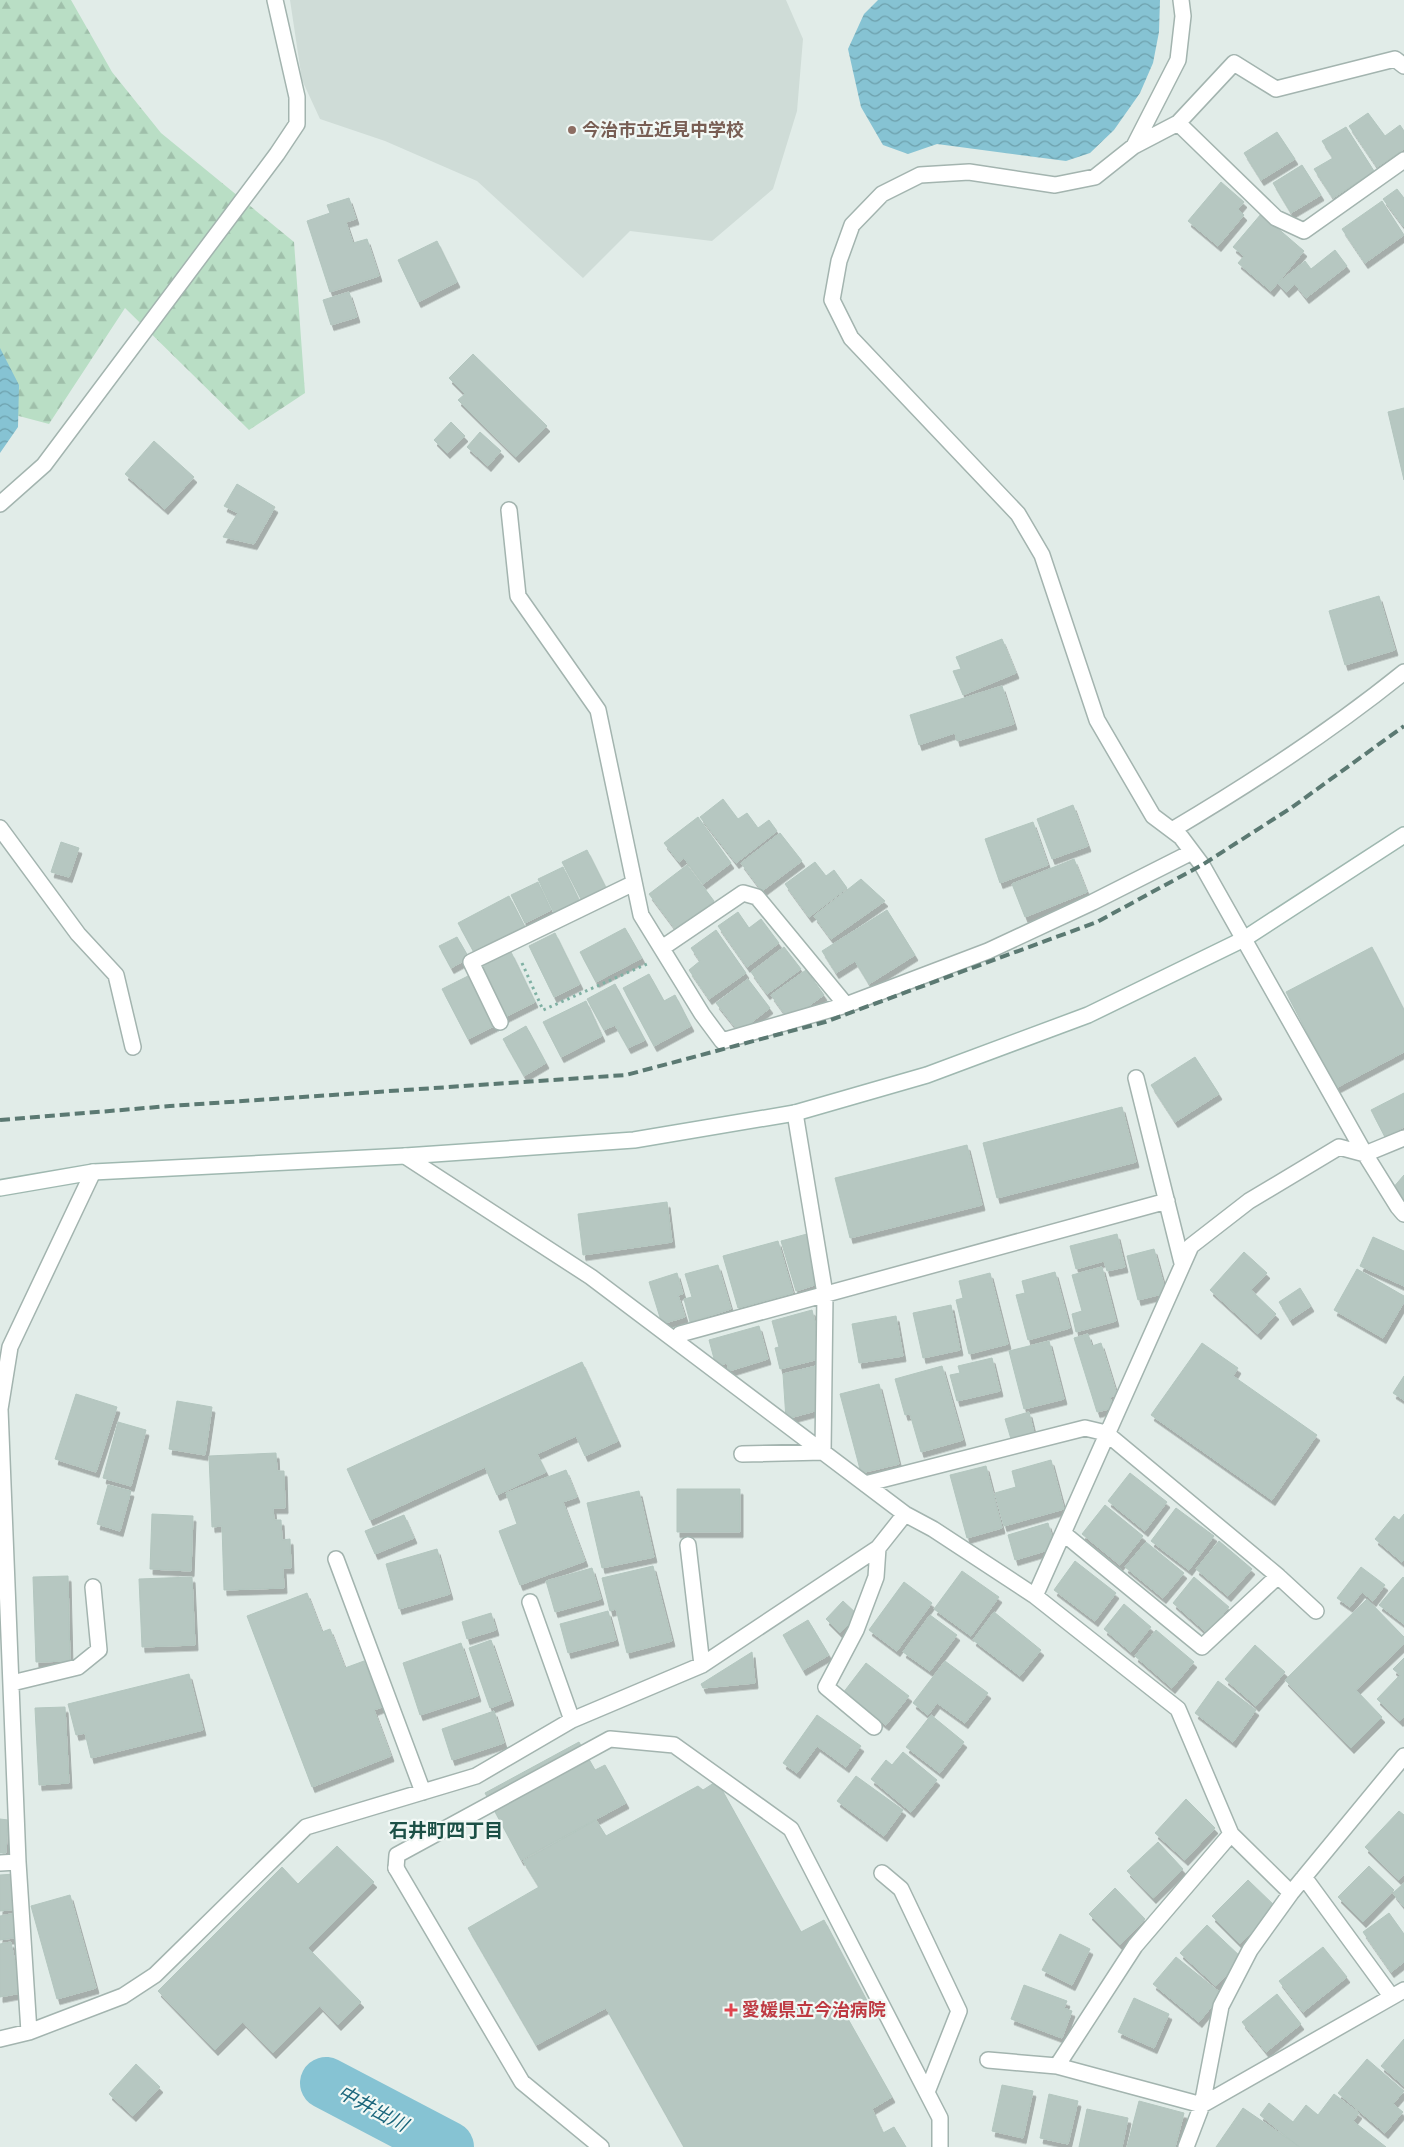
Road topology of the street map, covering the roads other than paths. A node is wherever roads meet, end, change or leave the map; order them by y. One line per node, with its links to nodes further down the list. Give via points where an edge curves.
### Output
1 (275, 0): 7 (street, via 298,97 297,124 278,154 44,465)
2 (1181, 0): 5 (street, via 1183,16 1178,60)
3 (1404, 66): 4 (street, via 1395,59 1276,89 1234,63)
4 (1178, 123): 5 (street); 6 (street, via 1276,218 1304,231)
5 (1134, 146): 11 (street, via 1095,177 1055,185 969,172 920,175 882,194 852,225 839,261 832,300 851,338 1018,514 1042,555 1096,720 1154,816)
6 (1404, 160)
7 (0, 504)
8 (509, 510): 14 (street, via 518,596 598,710)
9 (1404, 672): 11 (street, via 1240,790)
10 (0, 828): 19 (street, via 78,934 116,975)
11 (1172, 830): 13 (street)
12 (1404, 835): 15 (street)
13 (1192, 852): 15 (street, via 1202,864); 17 (street, via 988,951)
14 (634, 883): 16 (street, via 641,915); 18 (street, via 471,962)
15 (1244, 940): 21 (street, via 1088,1015 926,1075); 23 (street)
16 (664, 952): 17 (street, via 722,1041); 17 (street, via 743,893 757,897)
17 (846, 1005)
18 (500, 1022)
19 (133, 1047)
20 (1136, 1078): 27 (street)
21 (795, 1113): 24 (street, via 634,1140); 30 (street)
22 (1404, 1138): 23 (street)
23 (1365, 1154): 28 (street); 29 (street, via 1339,1146 1249,1201 1191,1246)
24 (405, 1156): 25 (street); 33 (street, via 590,1277)
25 (93, 1172): 26 (street); 47 (street, via 10,1347 0,1409)
26 (0, 1188)
27 (1167, 1201): 29 (street); 30 (street)
28 (1404, 1214)
29 (1182, 1263): 32 (street)
30 (825, 1294): 31 (street); 33 (street)
31 (680, 1334)
32 (1106, 1433): 35 (street, via 1085,1428); 37 (street); 41 (street)
33 (823, 1452): 34 (street); 35 (street)
34 (742, 1454)
35 (865, 1484): 36 (street)
36 (905, 1514): 39 (street); 43 (street)
37 (1063, 1533): 41 (street, via 1202,1648); 43 (street)
38 (688, 1545): 46 (street)
39 (878, 1548): 46 (street); 49 (street, via 876,1578 856,1630 826,1687)
40 (336, 1559): 51 (street)
41 (1278, 1576): 45 (street)
42 (93, 1587): 47 (street, via 99,1650 78,1667)
43 (1035, 1596): 52 (street, via 1178,1709)
44 (530, 1602): 48 (street)
45 (1316, 1611)
46 (702, 1665): 48 (street)
47 (12, 1683): 53 (street)
48 (572, 1720): 51 (street, via 476,1776)
49 (874, 1727)
50 (1404, 1756): 56 (street)
51 (423, 1792): 59 (street, via 306,1827 155,1975 123,1996)
52 (1231, 1834): 57 (street); 62 (street, via 1135,1946)
53 (18, 1862): 54 (street); 59 (street)
54 (0, 1863)
55 (882, 1873): 63 (street, via 901,1889 958,2011)
56 (1304, 1877): 57 (street); 58 (street)
57 (1291, 1892): 64 (street, via 1250,1950 1221,2006)
58 (1398, 1993): 64 (street)
59 (28, 2032): 60 (street)
60 (0, 2039)
61 (988, 2060): 62 (street)
62 (1057, 2066): 64 (street)
63 (927, 2092): 65 (street, via 791,1829 674,1744 610,1739 397,1855 396,1868 522,2082); 66 (street, via 940,2118)
64 (1202, 2105): 67 (street)
65 (601, 2147)
66 (940, 2147)
67 (1186, 2147)

